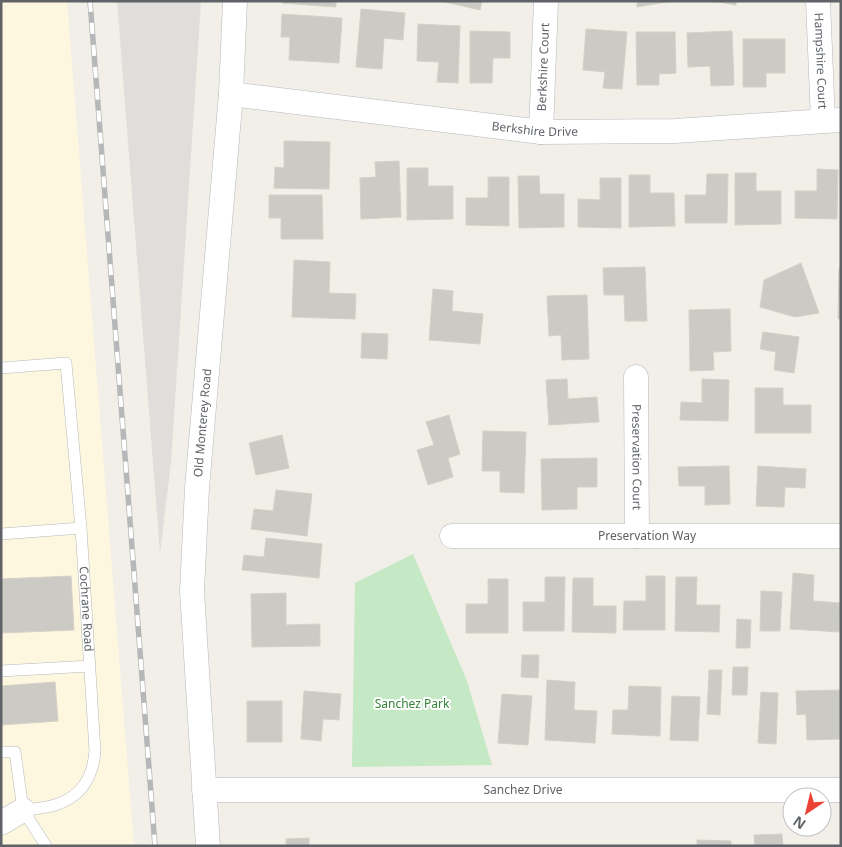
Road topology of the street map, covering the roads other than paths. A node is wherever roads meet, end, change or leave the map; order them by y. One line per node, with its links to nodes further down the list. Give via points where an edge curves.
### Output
1 (235, 1): 4 (street, Old Monterey Road)
2 (546, 1): 6 (street, Berkshire Court)
3 (818, 1): 5 (street, Hampshire Court)
4 (231, 94): 6 (street, Berkshire Drive); 17 (street, Old Monterey Road, via 197,488 192,591)
5 (832, 121): 6 (street, Berkshire Drive, via 676,131)
6 (541, 132)
7 (1, 368): 9 (lane, Cochrane Road, via 66,363)
8 (636, 377): 12 (street, Preservation Court)
9 (81, 528): 10 (lane); 14 (lane, Cochrane Road)
10 (1, 534)
11 (452, 536): 12 (street, Preservation Way)
12 (637, 536): 13 (street, Preservation Way)
13 (841, 536)
14 (90, 666): 15 (lane); 19 (lane, Cochrane Road, via 95,751 88,780 73,797 56,805)
15 (1, 671)
16 (1, 752): 19 (lane, via 15,752)
17 (204, 790): 18 (street, Sanchez Drive); 22 (street, Old Monterey Road)
18 (841, 790)
19 (12, 808): 20 (street, Cochrane Road); 21 (lane)
20 (1, 823)
21 (46, 846)
22 (208, 846)

